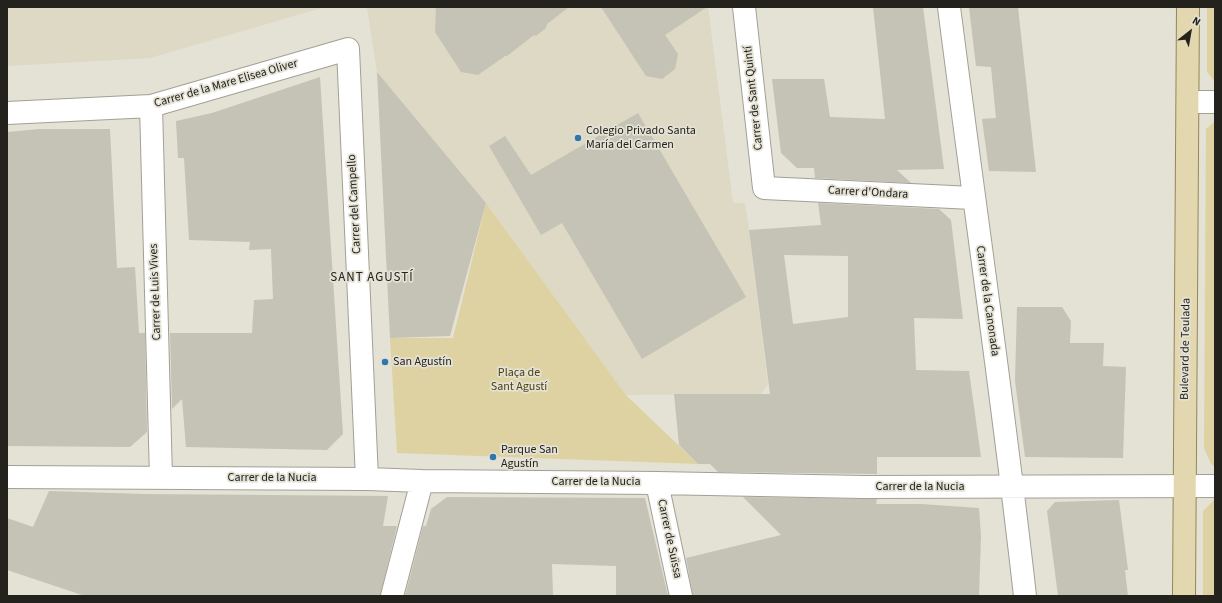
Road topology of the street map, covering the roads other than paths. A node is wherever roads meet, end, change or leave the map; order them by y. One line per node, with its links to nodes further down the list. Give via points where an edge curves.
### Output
1 (744, 7): 9 (street, Carrer de Sant Quintí)
2 (949, 7): 10 (street, Carrer de la Canonada)
3 (1188, 7): 5 (main road, Bulevard de Teulada)
4 (348, 49): 7 (street, Carrer de la Mare Elisea Oliver); 13 (street, Carrer del Campello)
5 (1188, 102): 6 (street); 16 (main road, Bulevard de Teulada)
6 (1215, 102)
7 (151, 106): 8 (street, Carrer de la Mare Elisea Oliver); 12 (street, Carrer de Luis Vives)
8 (7, 113)
9 (764, 188): 10 (street, Carrer d'Ondara)
10 (973, 198): 18 (street, Carrer de la Canonada)
11 (7, 477): 12 (street, Carrer de la Nucia)
12 (162, 478): 13 (street, Carrer de la Nucia)
13 (367, 479): 14 (street, Carrer de la Nucia)
14 (422, 481): 15 (street, Carrer de la Nucia); 19 (street)
15 (657, 483): 18 (street, Carrer de la Nucia); 20 (street, Carrer de Suïssa)
16 (1184, 486): 17 (street, Carrer de la Nucia); 18 (street, Carrer de la Nucia); 22 (main road, Bulevard de Teulada)
17 (1215, 486)
18 (1013, 488): 21 (street, Carrer de la Canonada)
19 (392, 596)
20 (681, 596)
21 (1025, 596)
22 (1184, 596)

